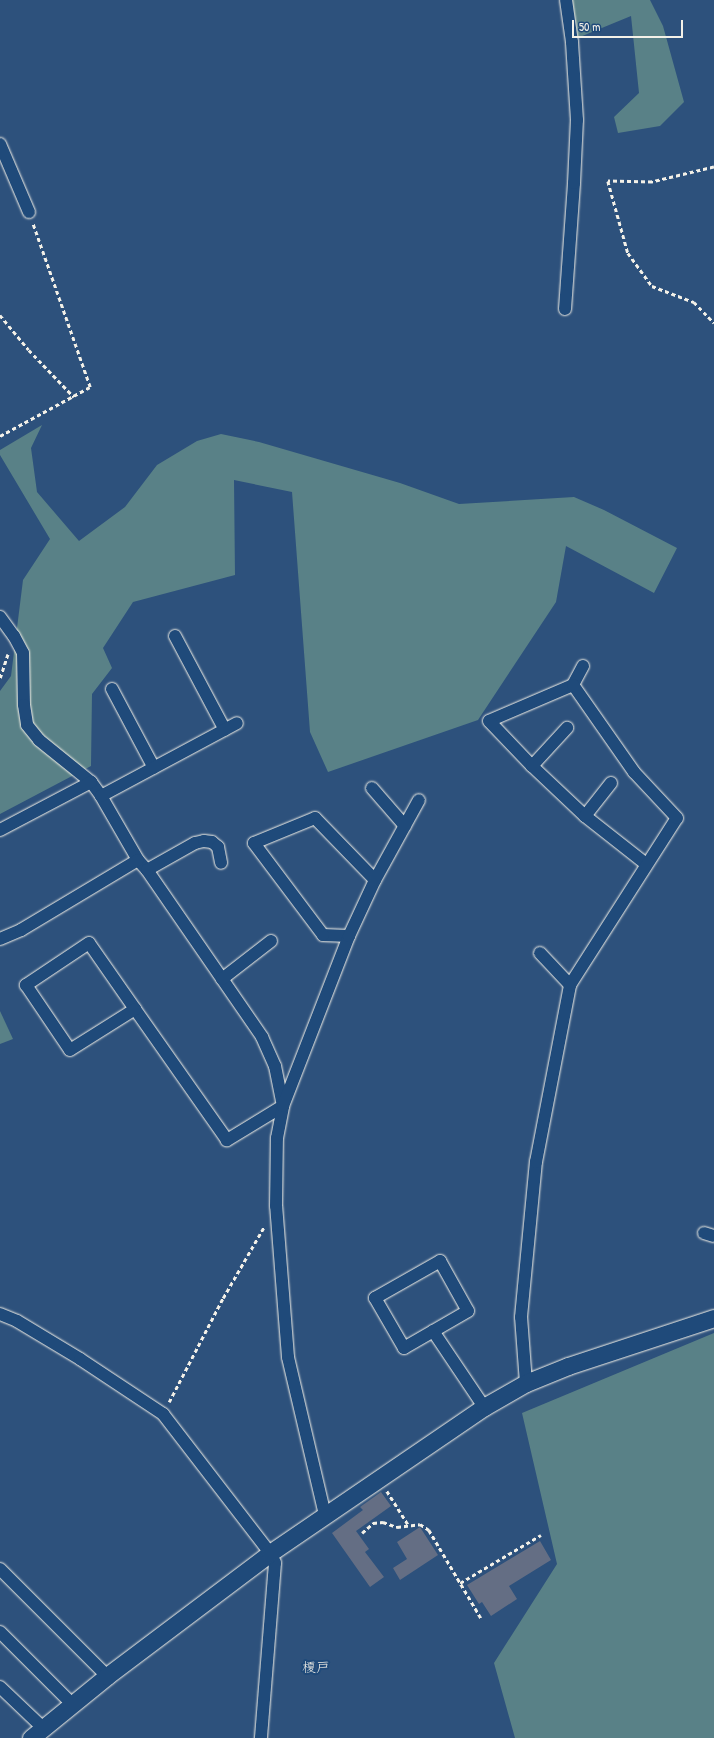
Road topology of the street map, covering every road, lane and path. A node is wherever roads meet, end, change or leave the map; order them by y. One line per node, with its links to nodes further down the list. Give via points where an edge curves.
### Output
1 (566, 0): 5 (street, via 572,42 577,120)
2 (0, 144): 4 (street)
3 (714, 167): 7 (path, via 652,182 608,181 628,253 652,286 694,302)
4 (29, 212): 8 (path, via 90,386)
5 (565, 309)
6 (0, 315): 8 (path)
7 (714, 323)
8 (74, 397): 9 (path)
9 (0, 436)
10 (0, 617): 11 (street)
11 (14, 636): 14 (path); 22 (street, via 22,652 27,726 39,740)
12 (175, 636): 19 (street)
13 (583, 666): 15 (street)
14 (0, 678)
15 (573, 685): 20 (street, via 489,721); 32 (street, via 634,772 677,818)
16 (112, 689): 21 (street)
17 (237, 723): 19 (street)
18 (567, 728): 20 (street)
19 (225, 730): 21 (street)
20 (532, 766): 27 (street)
21 (154, 768): 25 (street)
22 (91, 782): 25 (street); 29 (street)
23 (612, 783): 27 (street)
24 (372, 788): 28 (street)
25 (101, 796): 30 (street)
26 (419, 800): 28 (street)
27 (585, 816): 32 (street)
28 (405, 826): 34 (street)
29 (0, 830)
30 (138, 860): 33 (street); 36 (street, via 21,930)
31 (221, 863): 33 (street, via 218,847 212,842 204,841)
32 (646, 864): 40 (street)
33 (147, 870): 39 (street)
34 (375, 880): 35 (street); 35 (street, via 315,818 254,843 323,935)
35 (349, 936): 42 (street)
36 (0, 939)
37 (271, 941): 39 (street)
38 (540, 953): 40 (street)
39 (222, 979): 42 (street, via 262,1037 275,1066)
40 (570, 984): 47 (street, via 536,1162 521,1317)
41 (135, 1009): 41 (street, via 89,943 26,985 70,1050); 42 (street, via 227,1140)
42 (283, 1106): 43 (street, via 277,1138)
43 (276, 1206): 49 (path, via 223,1298); 51 (street, via 288,1357)
44 (0, 1314): 49 (street, via 18,1321 74,1355)
45 (714, 1318): 47 (street, via 568,1366)
46 (433, 1331): 46 (street, via 404,1348 375,1298 440,1261 468,1311); 48 (street)
47 (526, 1383): 48 (street)
48 (484, 1407): 50 (street)
49 (163, 1414): 55 (street)
50 (379, 1479): 51 (street); 52 (path)
51 (325, 1515): 55 (street)
52 (409, 1526): 53 (path, via 373,1523); 57 (path, via 420,1524 429,1530)
53 (362, 1533)
54 (541, 1535): 57 (path)
55 (270, 1553): 60 (street); 64 (street, via 275,1563)
56 (0, 1569): 60 (street)
57 (460, 1583): 58 (path)
58 (481, 1618)
59 (0, 1632): 62 (street)
60 (107, 1676): 62 (street)
61 (0, 1687): 63 (street)
62 (73, 1706): 63 (street)
63 (37, 1733)
64 (261, 1738)

